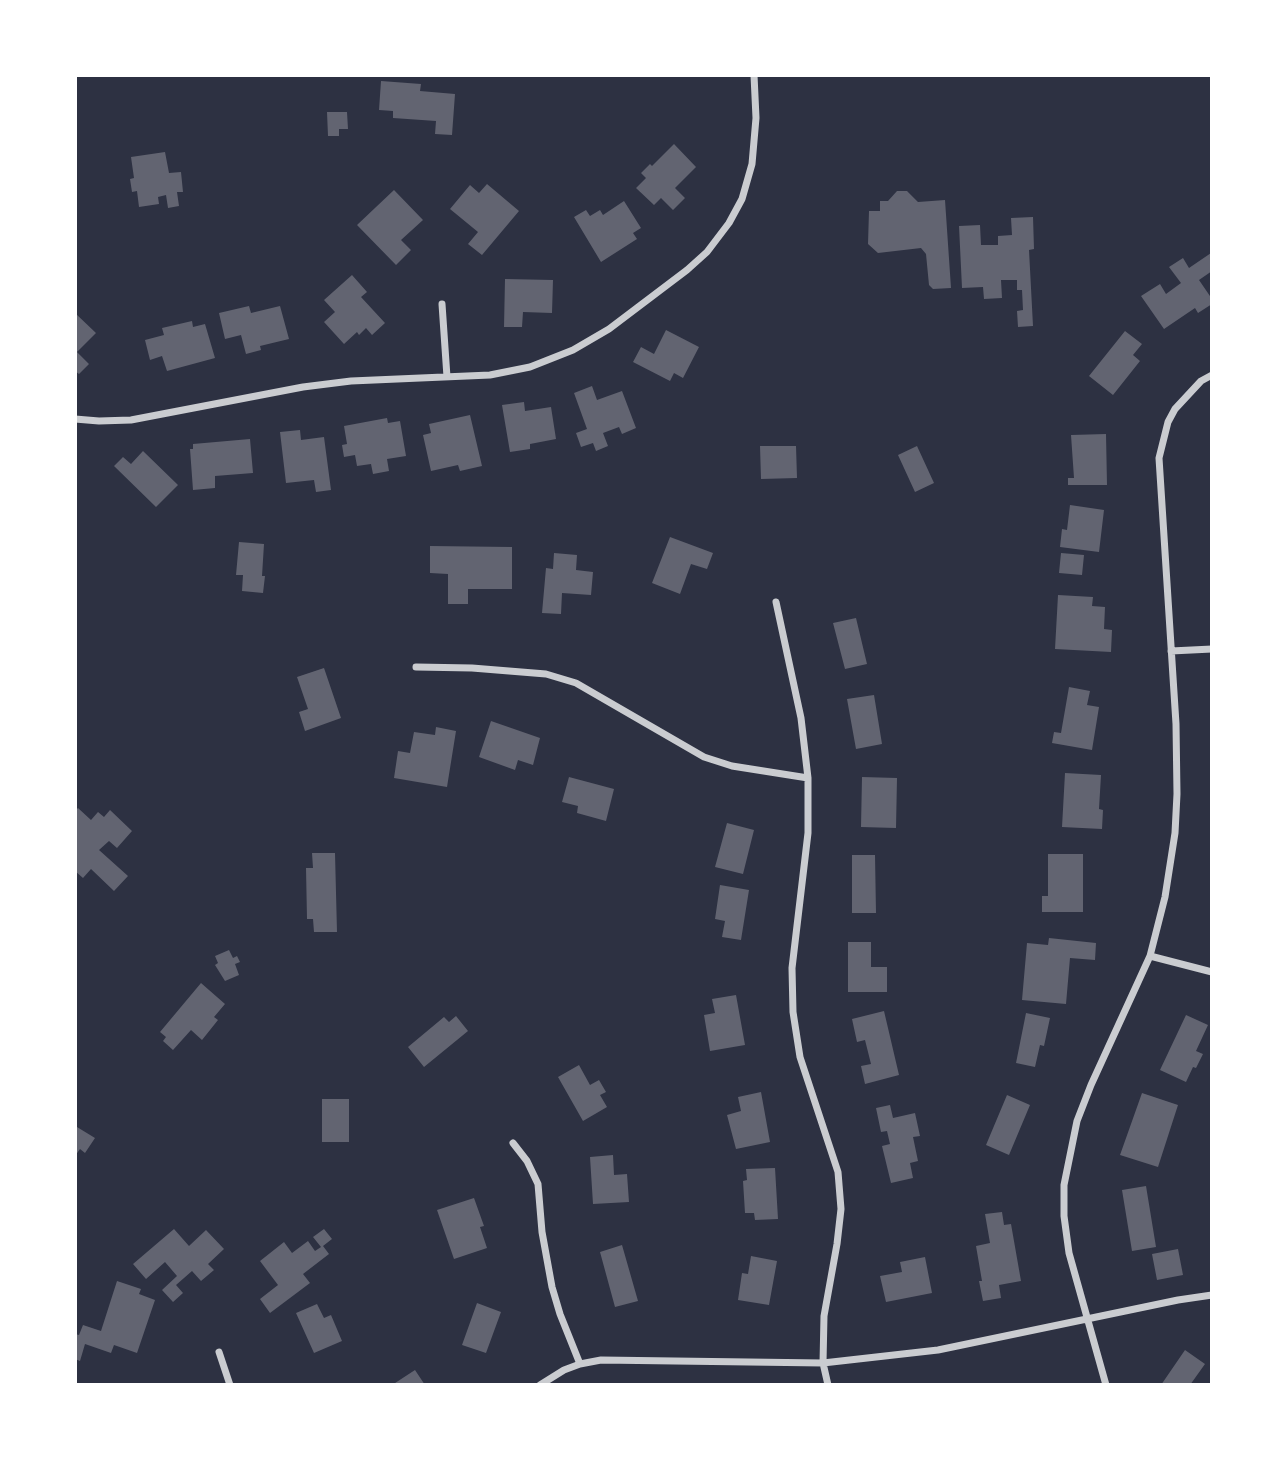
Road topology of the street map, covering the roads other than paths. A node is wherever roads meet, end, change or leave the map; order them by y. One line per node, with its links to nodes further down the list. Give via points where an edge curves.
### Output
1 (754, 75): 4 (street, via 752,164 736,211 707,252 609,329 573,350 509,372)
2 (442, 304): 4 (street)
3 (1212, 376): 8 (street, via 1201,381 1175,409 1159,458)
4 (447, 377): 5 (street, via 327,383 131,420)
5 (75, 418)
6 (776, 602): 10 (street, via 801,718)
7 (1212, 649): 8 (street)
8 (1171, 651): 11 (street, via 1175,833)
9 (416, 667): 10 (street, via 546,674 576,683 704,757)
10 (808, 778): 17 (street, via 808,833 792,968 793,1012 800,1057 838,1172 841,1209 824,1316)
11 (1150, 956): 12 (street); 15 (street, via 1091,1085 1069,1154 1064,1216 1069,1253)
12 (1212, 972)
13 (513, 1143): 18 (street, via 538,1184 552,1287)
14 (1212, 1295): 15 (street)
15 (1088, 1319): 17 (street, via 938,1350); 22 (street)
16 (219, 1352): 19 (street)
17 (823, 1363): 18 (street, via 601,1360); 21 (street)
18 (580, 1364): 20 (street)
19 (230, 1385)
20 (540, 1385)
21 (828, 1385)
22 (1106, 1385)

